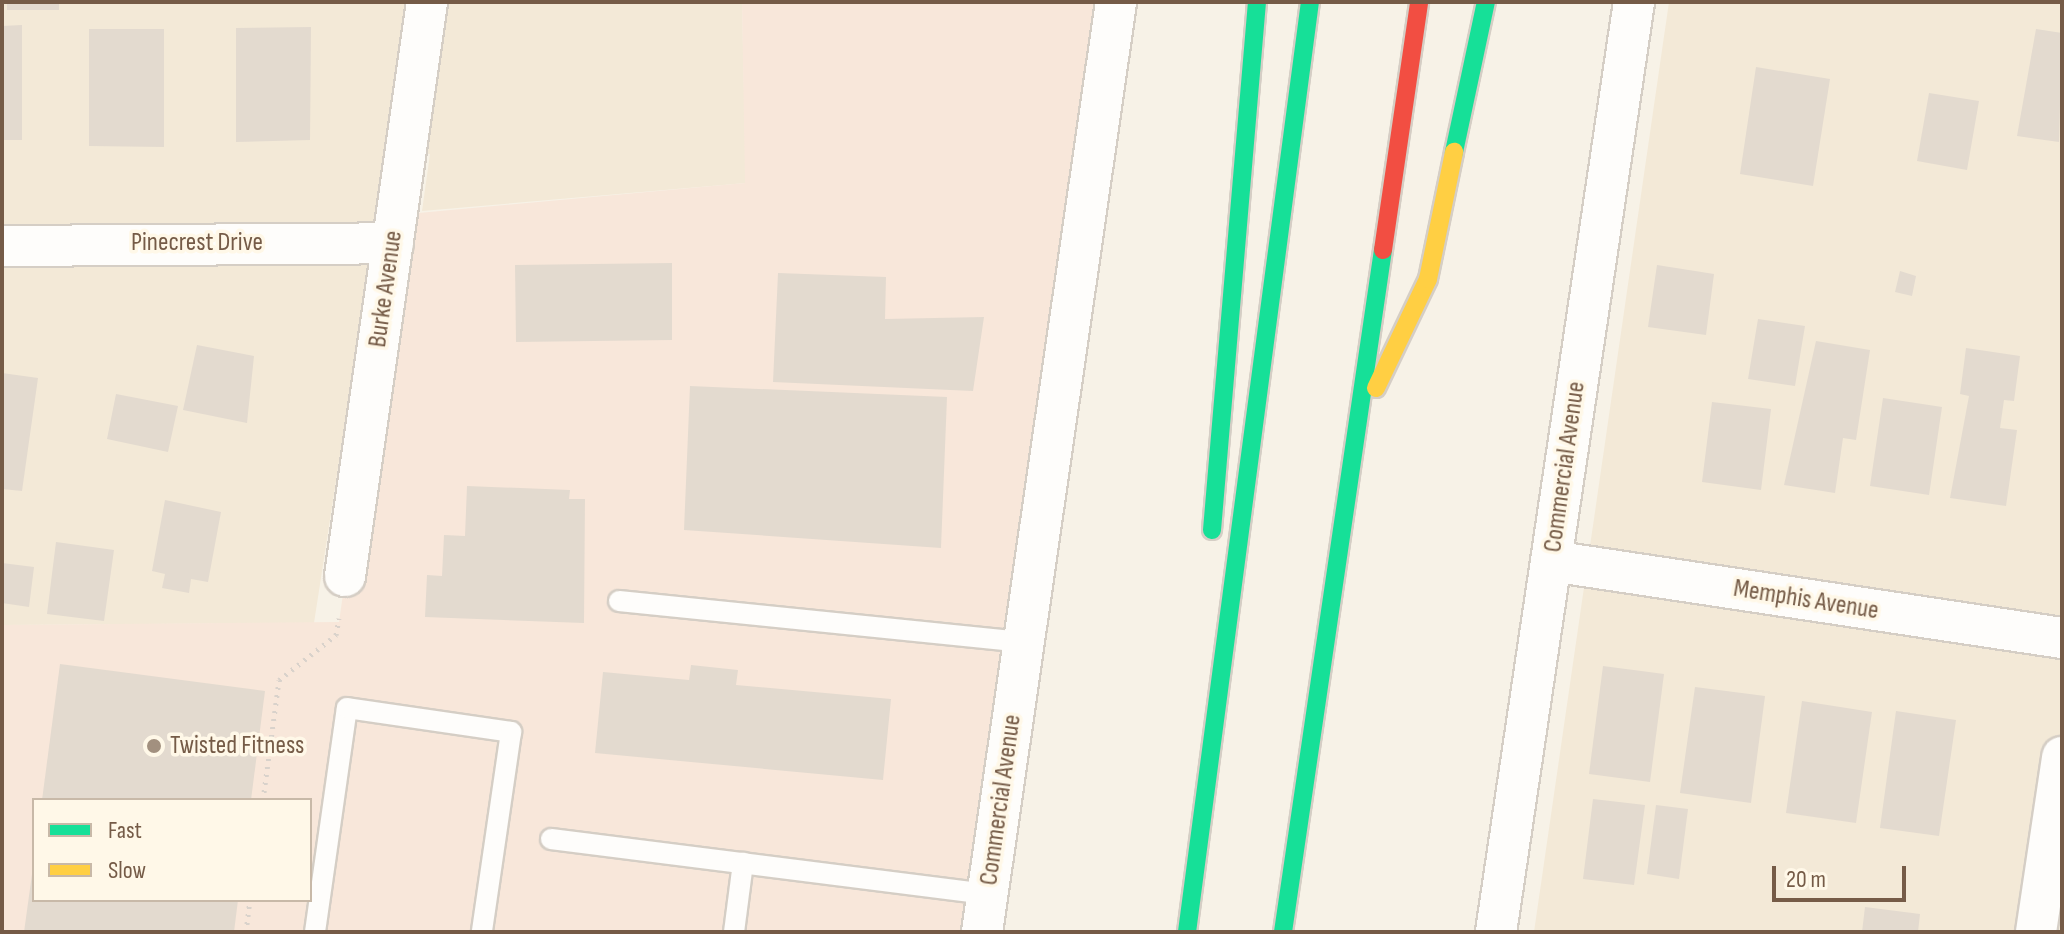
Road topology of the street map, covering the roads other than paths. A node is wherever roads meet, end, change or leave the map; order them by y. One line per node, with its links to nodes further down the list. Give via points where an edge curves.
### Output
1 (427, 2): 8 (street, Burke Avenue)
2 (1116, 2): 16 (street, Commercial Avenue)
3 (1257, 2): 11 (highway)
4 (1310, 2): 26 (highway)
5 (1419, 2): 10 (highway)
6 (1486, 2): 10 (highway, via 1428,279)
7 (1634, 2): 12 (street, Commercial Avenue)
8 (393, 243): 9 (street, Pinecrest Drive); 13 (street, Burke Avenue)
9 (2, 246)
10 (1357, 427): 27 (highway)
11 (1210, 554)
12 (1551, 561): 15 (street, Memphis Avenue); 28 (street, Commercial Avenue)
13 (345, 576)
14 (619, 601): 16 (lane)
15 (2062, 638)
16 (1024, 642): 21 (street, Commercial Avenue)
17 (1200, 664): 25 (highway)
18 (2062, 757): 29 (street)
19 (551, 839): 20 (lane)
20 (743, 863): 21 (lane); 24 (lane)
21 (984, 913)
22 (315, 932): 23 (lane, via 347,708 511,732)
23 (482, 932)
24 (734, 932)
25 (1177, 932)
26 (1187, 932)
27 (1283, 932)
28 (1496, 932)
29 (2036, 932)

